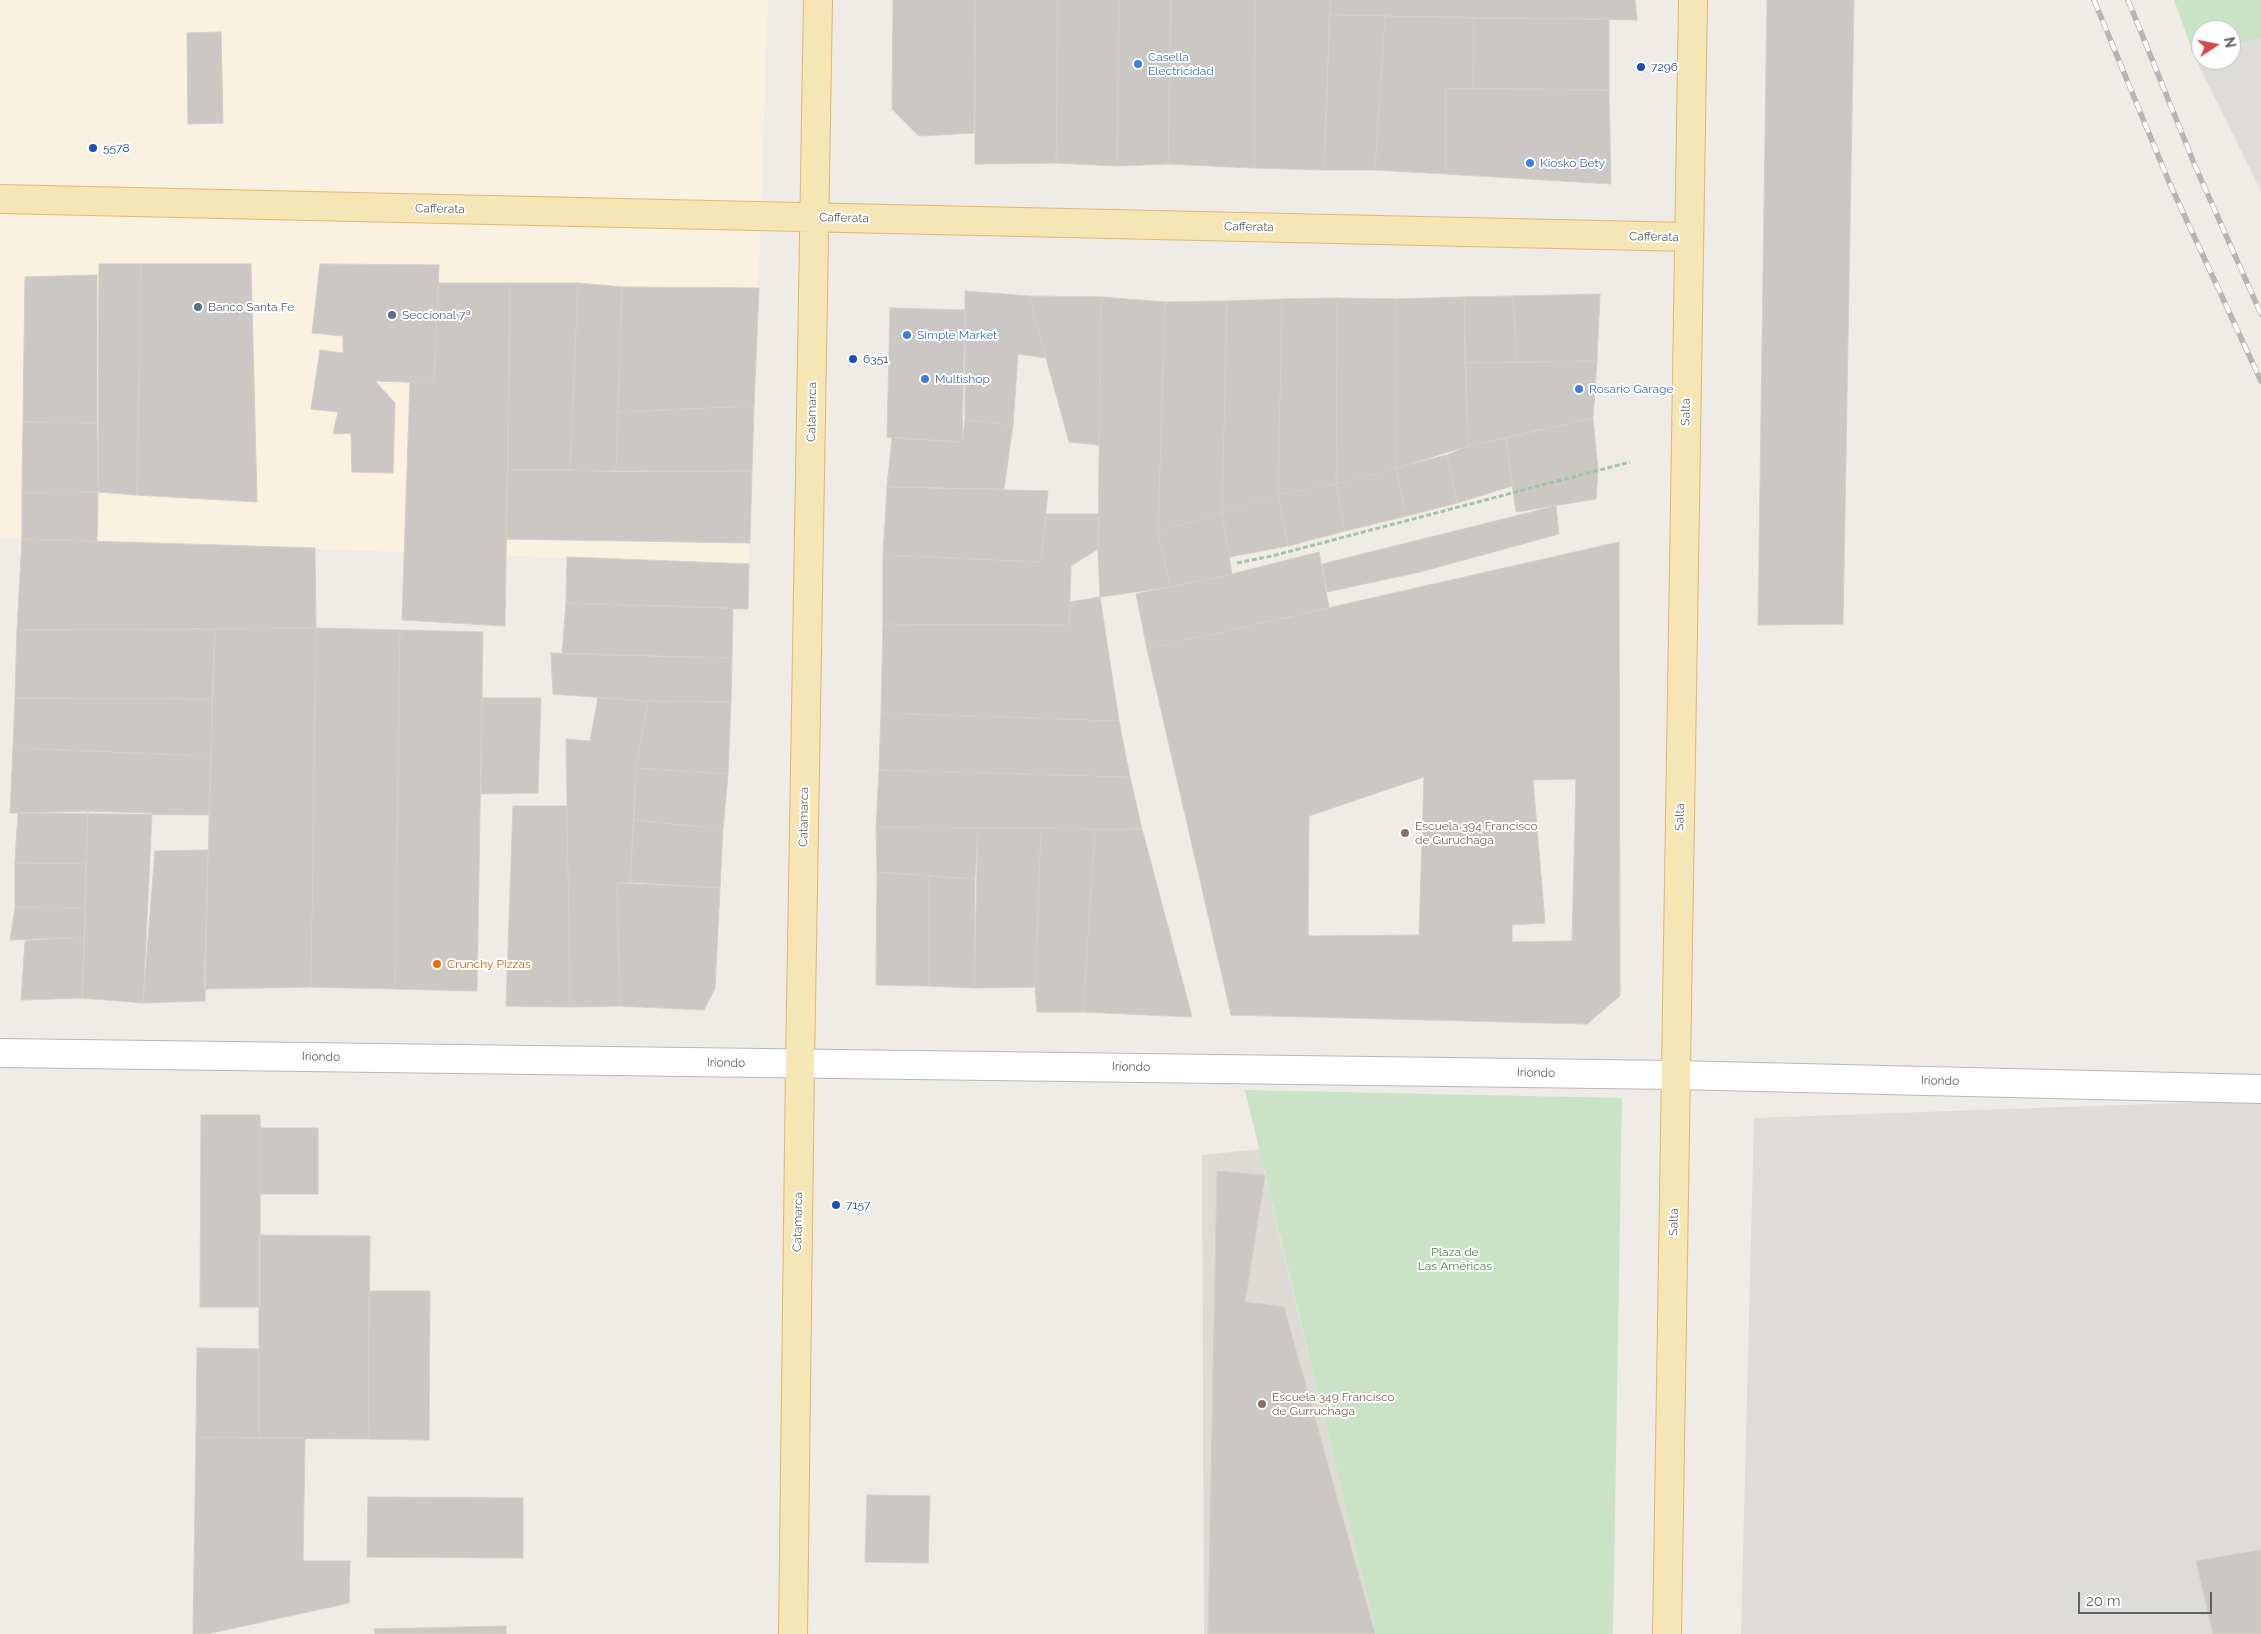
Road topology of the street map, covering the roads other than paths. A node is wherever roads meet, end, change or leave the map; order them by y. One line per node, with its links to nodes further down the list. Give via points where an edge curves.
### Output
1 (818, 0): 4 (main road, Catamarca)
2 (1693, 0): 5 (main road, Salta)
3 (0, 199): 4 (main road, Cafferata)
4 (815, 217): 5 (main road, Cafferata); 7 (main road, Catamarca)
5 (1689, 238): 8 (main road, Salta)
6 (0, 1053): 7 (street, Iriondo)
7 (800, 1064): 8 (street, Iriondo); 10 (main road, Catamarca)
8 (1676, 1075): 9 (street, Iriondo); 11 (main road, Salta)
9 (2261, 1089)
10 (793, 1634)
11 (1667, 1634)

